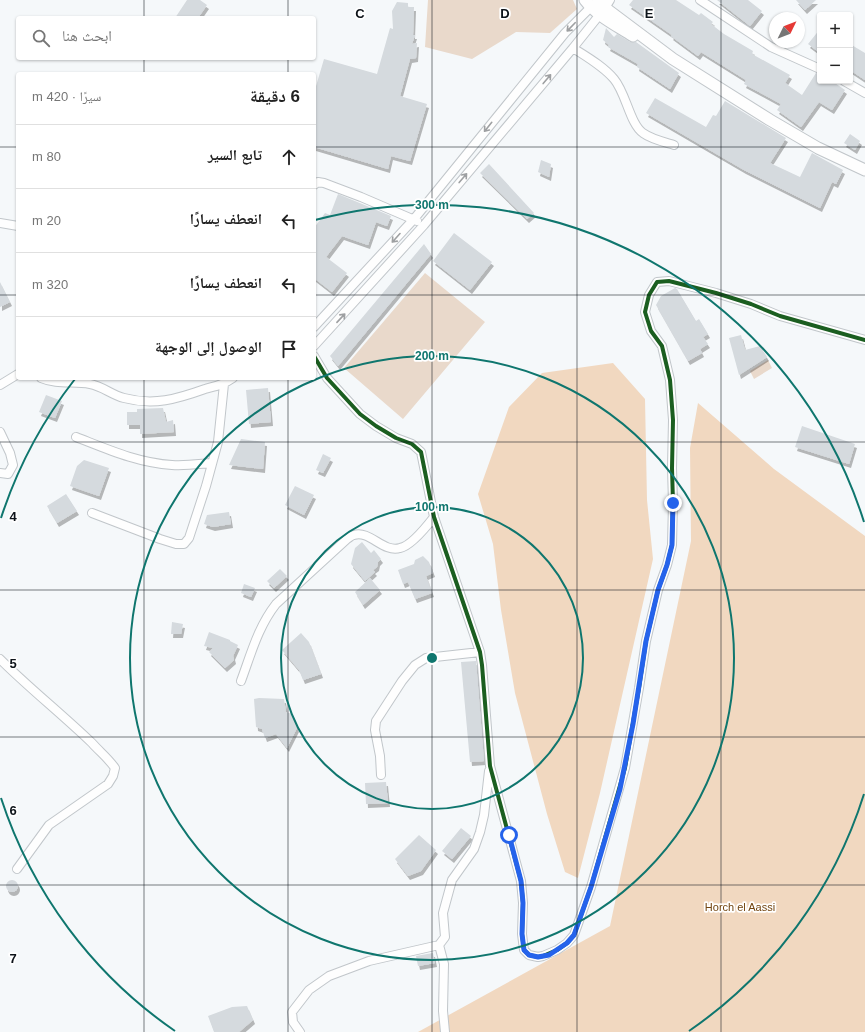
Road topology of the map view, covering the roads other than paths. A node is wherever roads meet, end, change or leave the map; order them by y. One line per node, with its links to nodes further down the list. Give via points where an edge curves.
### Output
1 (700, 0): 4 (street, via 771,47)
2 (598, 5): 3 (street); 8 (street, via 673,59 770,120); 10 (street, one-way to 10, via 560,39)
3 (573, 48): 7 (street, via 615,80 635,123 642,132); 12 (street, one-way to 3)
4 (817, 68)
5 (849, 84): 6 (street)
6 (865, 93)
7 (674, 145)
8 (865, 170)
9 (316, 184): 10 (street, via 324,183)
10 (414, 219): 12 (street); 14 (street, one-way to 14)
11 (0, 223): 13 (street)
12 (424, 225): 15 (street)
13 (16, 226)
14 (351, 287): 15 (street); 16 (street)
15 (361, 295): 18 (street, one-way to 15)
16 (316, 325)
17 (865, 340): 34 (street, via 780,316 716,293 669,281 657,282 649,295 645,312 651,331 662,346 670,380 673,420 672,545 646,641 623,775 591,887 574,935 549,955 538,957 529,955 524,950 521,881)
18 (316, 344)
19 (316, 359): 30 (street, via 327,378 360,414 396,438 412,444 421,452)
20 (16, 375): 24 (street)
21 (46, 380): 23 (street, via 62,384 90,384 125,398 163,401)
22 (230, 380): 23 (street)
23 (224, 384): 27 (street, via 218,442)
24 (0, 386)
25 (0, 432): 28 (street, via 13,465 8,474)
26 (76, 437): 27 (street, via 151,462 173,465)
27 (212, 463): 29 (street, via 189,538 184,544 165,541)
28 (0, 473)
29 (92, 513)
30 (434, 517): 31 (street); 33 (street, via 412,541 401,548 389,548 363,534 354,534 276,604 259,632)
31 (480, 652): 34 (street); 35 (street, via 426,658 415,665 402,681 376,722)
32 (0, 659): 36 (street, via 108,757 115,768 108,784 49,826)
33 (241, 681)
34 (490, 766): 37 (street, via 480,832 474,849 452,880 443,913 445,937)
35 (381, 775)
36 (17, 869)
37 (439, 945): 38 (street, via 369,961 329,976 309,990 292,1012 293,1022); 39 (street, via 444,964)
38 (300, 1032)
39 (445, 1032)

